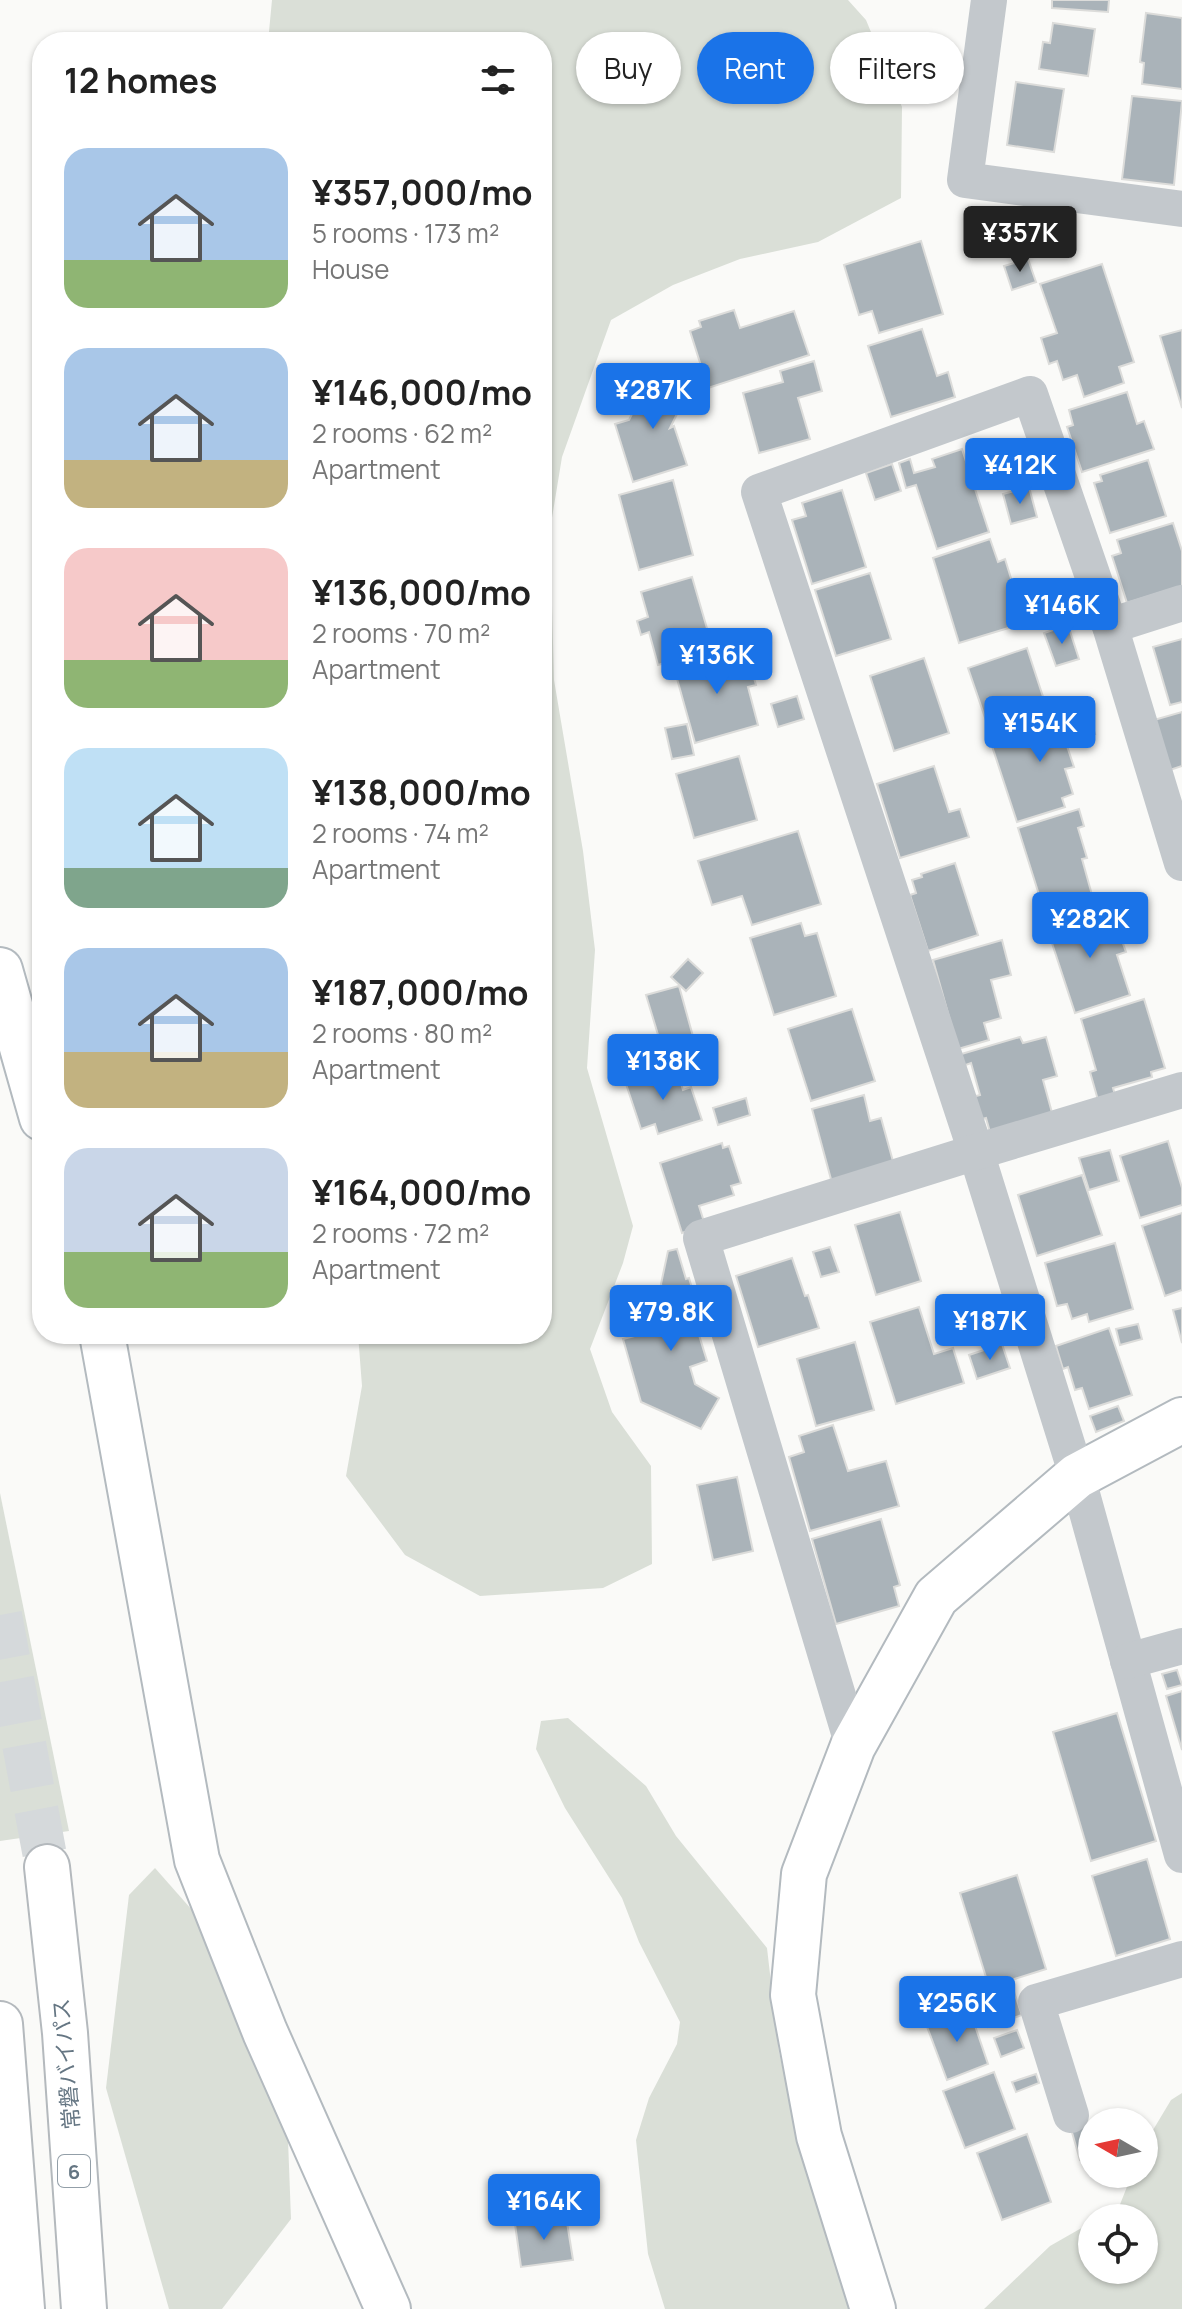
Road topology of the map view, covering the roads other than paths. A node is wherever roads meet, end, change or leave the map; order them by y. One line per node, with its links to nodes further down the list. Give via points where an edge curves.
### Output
1 (989, 0): 2 (street, via 965,180)
2 (1182, 209)
3 (1182, 603): 4 (street)
4 (1110, 626): 5 (street); 9 (street, via 1030,394 759,492)
5 (1182, 863)
6 (0, 970): 7 (main road)
7 (32, 1083)
8 (1182, 1090): 9 (street)
9 (976, 1152): 12 (street); 15 (street, via 701,1238)
10 (104, 1344): 26 (main road, via 197,1860 265,2032)
11 (1182, 1420): 12 (main road)
12 (1077, 1476): 14 (street); 15 (main road, via 936,1597)
13 (1182, 1646): 14 (street)
14 (1128, 1661): 16 (street)
15 (853, 1746): 27 (main road, via 804,1874 793,1995 819,2136)
16 (1182, 1855)
17 (47, 1867): 19 (main road, 常磐バイパス / 6)
18 (1182, 1959): 21 (street, via 1036,2002)
19 (65, 2033): 24 (main road, 常磐バイパス / 6); 25 (main road)
20 (1, 2035): 22 (main road); 23 (main road)
21 (1071, 2115)
22 (0, 2183)
23 (22, 2309)
24 (84, 2309)
25 (105, 2309)
26 (388, 2309)
27 (873, 2309)

